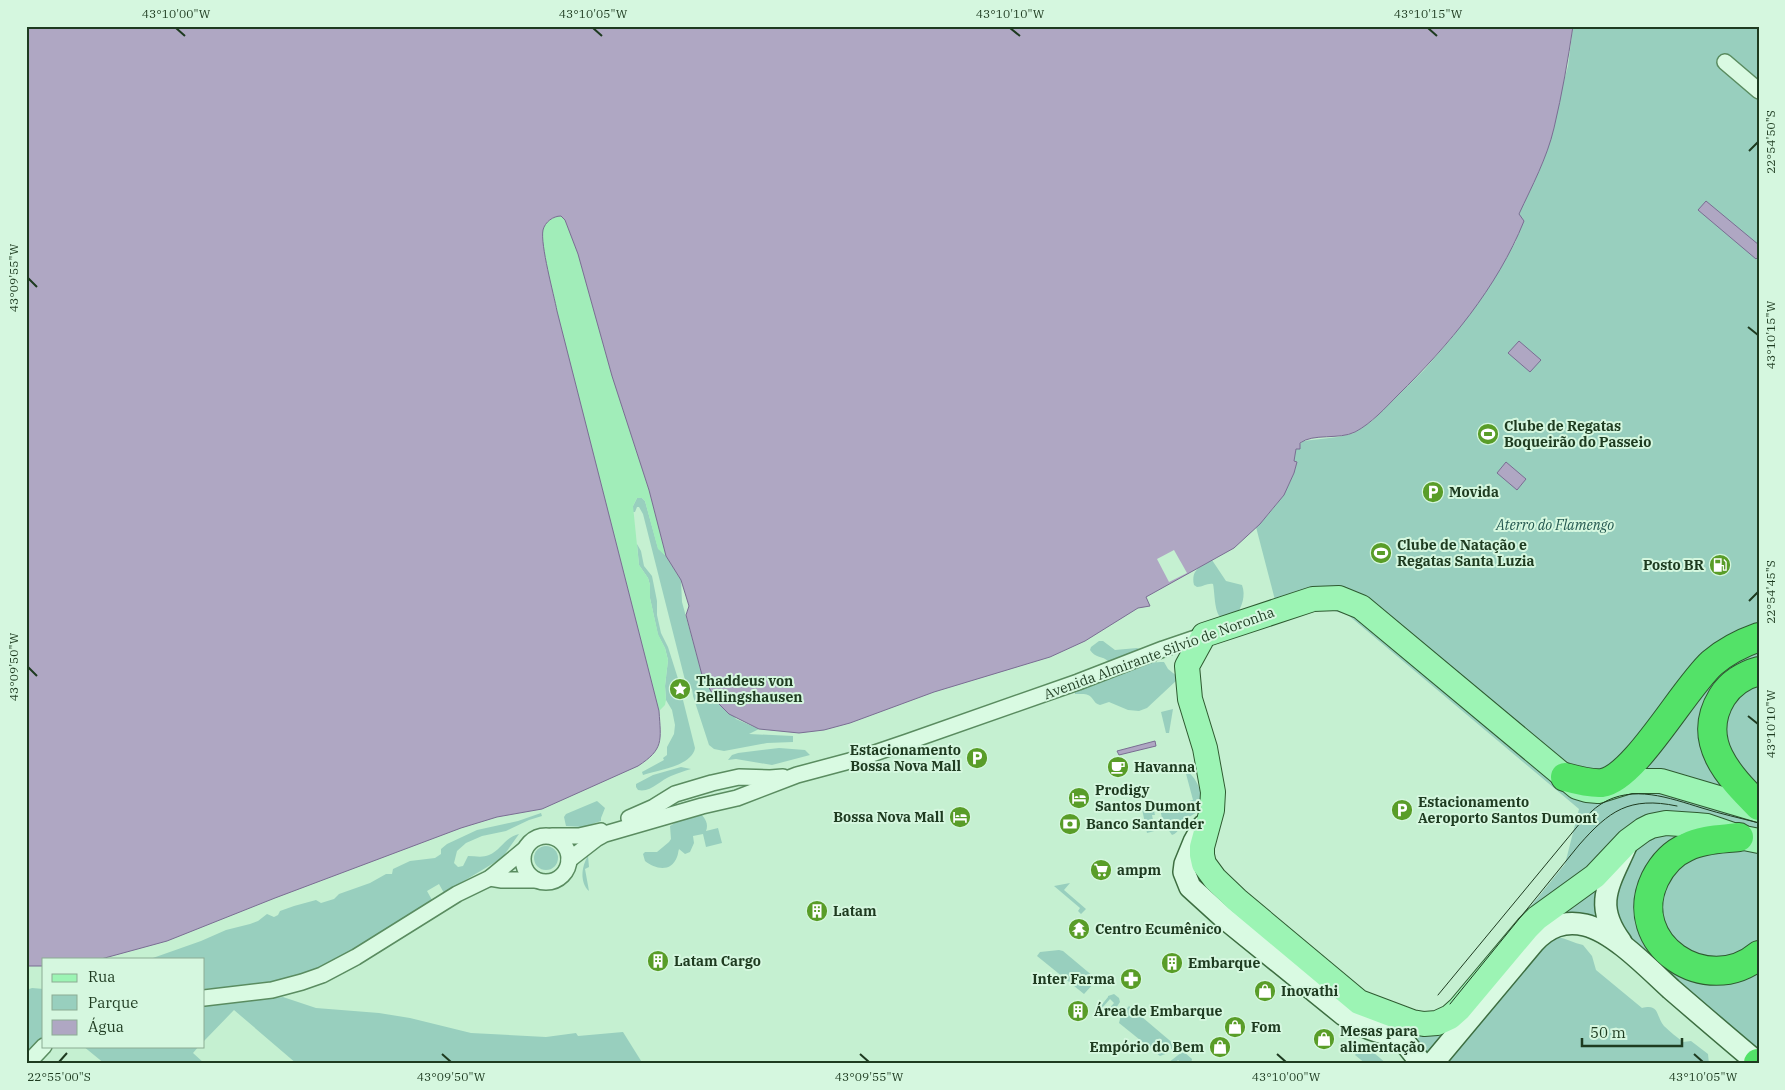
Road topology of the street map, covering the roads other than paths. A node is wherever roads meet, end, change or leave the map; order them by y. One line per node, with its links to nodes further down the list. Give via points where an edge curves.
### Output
1 (1725, 62): 2 (street)
2 (1759, 91)
3 (1204, 635): 5 (street, Avenida Almirante Silvio de Noronha); 6 (main road); 9 (main road, Avenida Almirante Silvio de Noronha, via 1313,599 1339,598 1361,607)
4 (1759, 637): 9 (highway, via 1725,653 1711,664 1642,752 1615,778 1603,782)
5 (1162, 649): 6 (street); 8 (street, Avenida Almirante Silvio de Noronha, via 914,740)
6 (1187, 666): 11 (main road, via 1190,699 1213,792)
7 (1759, 671): 10 (highway, via 1737,681 1724,694 1716,708 1712,729 1721,762)
8 (797, 775): 13 (street, Avenida Almirante Silvio de Noronha, via 739,777 712,783 675,794 654,807 592,834); 17 (street, Avenida Almirante Silvio de Noronha, via 746,795 606,834)
9 (1565, 777): 12 (main road, Avenida Almirante Silvio de Noronha, via 1577,787 1592,791 1630,781 1661,781)
10 (1759, 806)
11 (1212, 810): 23 (main road, via 1202,847 1208,870 1237,900); 24 (street, via 1186,860 1184,872 1190,887 1355,1023 1374,1032)
12 (1759, 810)
13 (552, 836): 16 (street, Avenida Almirante Silvio de Noronha, via 536,838); 17 (street, via 565,845)
14 (1749, 839): 15 (main road, via 1707,826 1666,824 1643,830); 21 (highway, via 1696,843 1676,853 1654,883 1648,904 1649,918 1661,945 1688,966 1727,969 1743,965)
15 (1628, 841): 20 (street, via 1609,885 1604,906 1610,924); 23 (main road, via 1601,871 1527,928 1460,1010 1450,1017 1424,1024)
16 (525, 850): 18 (street, Avenida Almirante Silvio de Noronha); 19 (street, via 526,870)
17 (569, 860): 19 (street, Avenida Almirante Silvio de Noronha, via 560,877 545,882)
18 (490, 878): 19 (street, Avenida Almirante Silvio de Noronha); 22 (street, Avenida Almirante Silvio de Noronha, via 457,894 322,975 272,990)
19 (536, 880)
20 (1627, 950): 26 (street, via 1599,930 1584,925 1563,924 1548,929); 27 (street)
21 (1759, 955)
22 (205, 998)
23 (1359, 1002): 24 (street)
24 (1398, 1036): 29 (street)
25 (42, 1048): 28 (street)
26 (1439, 1059)
27 (1758, 1063)
28 (27, 1064)
29 (1422, 1064)

